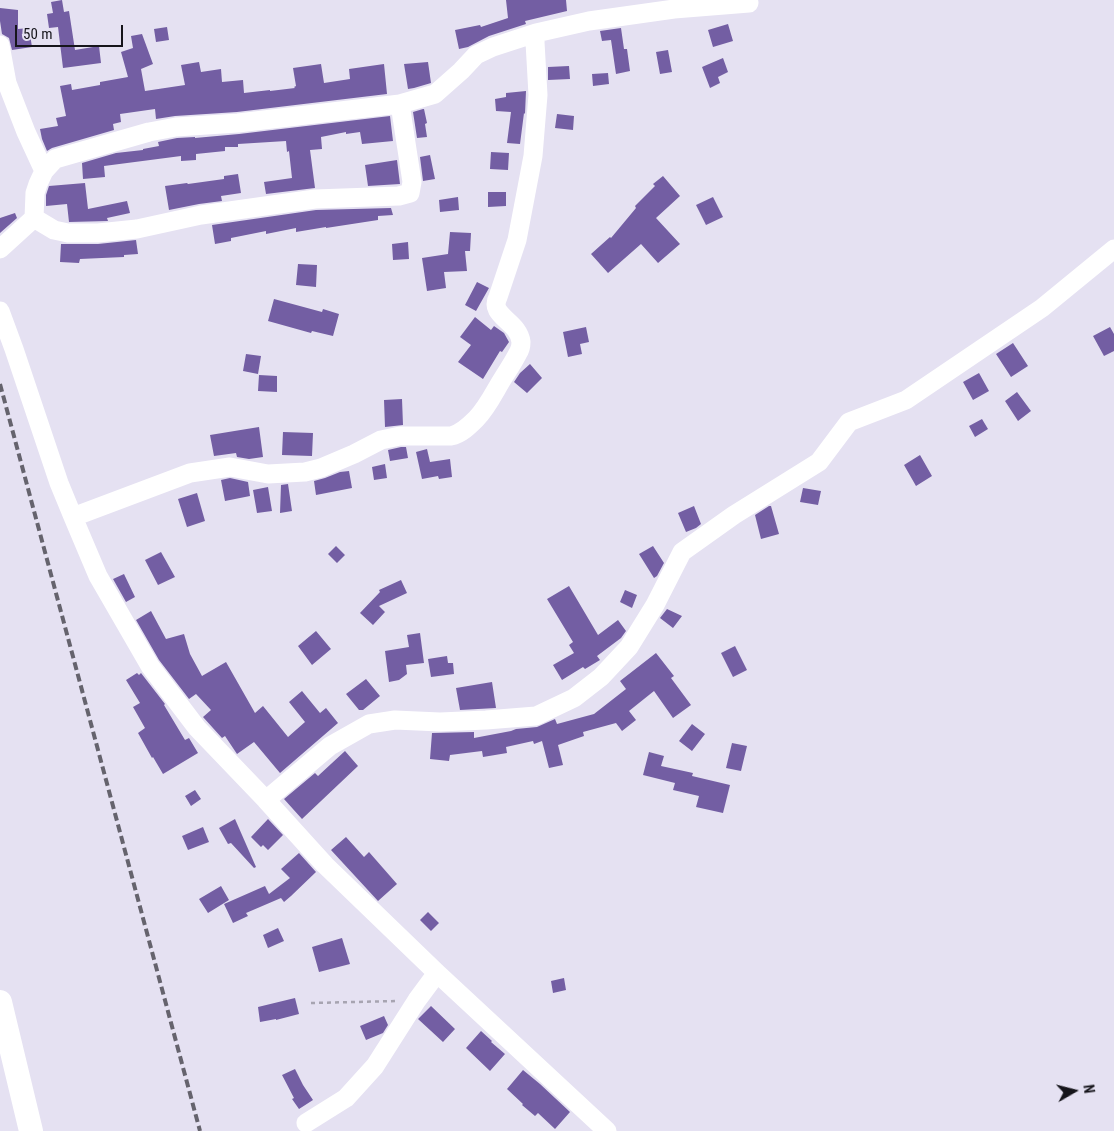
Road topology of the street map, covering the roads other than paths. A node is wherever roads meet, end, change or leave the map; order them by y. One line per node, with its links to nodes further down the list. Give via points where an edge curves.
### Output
1 (749, 3): 2 (street, via 674,8 598,19)
2 (536, 33): 4 (street, via 476,55 435,94); 10 (street, via 538,95 533,156 517,240 495,303 499,314 516,330 521,343 512,364 477,418 457,435 400,436 381,440 321,468 305,472 268,474 230,467 190,473)
3 (0, 45): 5 (street, via 7,83)
4 (400, 104): 5 (street, via 149,132 55,159); 6 (street, via 412,182 410,192 399,196 316,199 98,233 54,230)
5 (44, 171): 6 (street, via 35,193)
6 (34, 218): 7 (street)
7 (0, 249)
8 (1114, 250): 11 (street, via 1042,308 906,400 849,422 819,462 682,552 630,647 601,677 574,698 536,716 449,722 395,720 369,724 330,746)
9 (0, 312): 10 (street)
10 (73, 517): 11 (street, via 98,576 150,666 197,728)
11 (266, 800): 12 (street, via 325,865)
12 (437, 973): 14 (street, via 375,1066 346,1098); 16 (street)
13 (0, 1002): 15 (main road)
14 (306, 1123)
15 (31, 1131)
16 (607, 1131)

